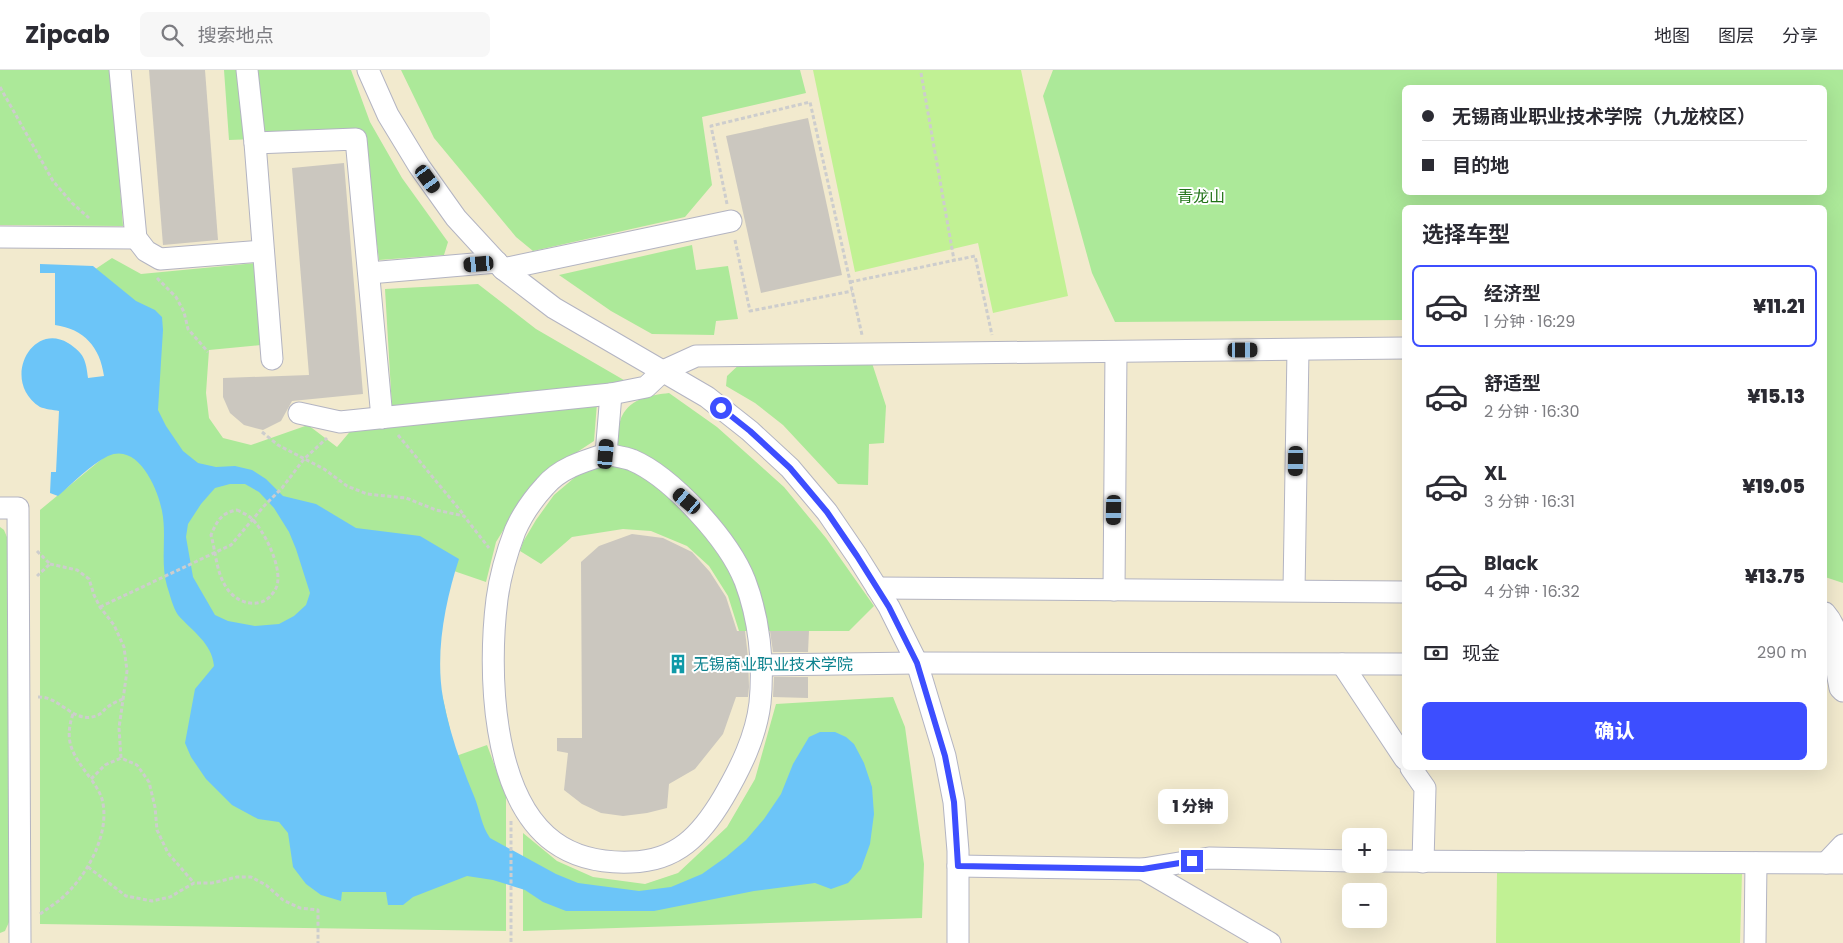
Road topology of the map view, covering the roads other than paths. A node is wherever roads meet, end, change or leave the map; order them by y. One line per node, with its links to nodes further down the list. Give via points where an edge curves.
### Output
1 (120, 70): 7 (street)
2 (247, 70): 4 (street)
3 (368, 70): 9 (street, via 388,115 418,166 456,218)
4 (255, 143): 8 (street); 10 (street, via 356,139)
5 (730, 220): 9 (street)
6 (0, 237): 7 (street, via 112,238)
7 (141, 244): 8 (street, via 160,259)
8 (263, 251): 14 (street)
9 (500, 266): 10 (street); 15 (street, via 554,308)
10 (369, 274): 18 (street)
11 (1402, 348): 12 (street)
12 (1298, 350): 13 (street); 23 (street)
13 (1116, 352): 15 (street, via 696,356); 22 (street)
14 (272, 359)
15 (663, 371): 16 (street, via 646,387); 21 (street, via 707,397 790,468 827,512)
16 (611, 394): 18 (street); 19 (street)
17 (299, 414): 18 (street, via 340,422)
18 (382, 418)
19 (606, 454): 29 (street, via 632,460 657,476 699,512 724,544 744,578 755,615); 29 (street, via 572,465 547,484 529,506 516,530 498,597 494,688 500,744 517,794 535,824 554,843 581,856 610,862 658,859 678,850 700,832 736,775 749,746 760,704)
20 (9, 508): 42 (street, via 19,697)
21 (877, 588): 22 (street); 26 (street)
22 (1114, 590): 23 (street)
23 (1294, 590): 24 (street)
24 (1402, 592)
25 (1827, 616): 30 (street, via 1838,638)
26 (917, 663): 27 (street); 29 (street); 40 (street, via 945,756 954,802)
27 (1342, 664): 28 (street); 32 (street)
28 (1402, 664)
29 (762, 665)
30 (1831, 670): 31 (street)
31 (1843, 691)
32 (1402, 754)
33 (1412, 770): 37 (street, via 1424,788)
34 (1843, 845): 39 (street)
35 (1342, 861): 41 (street, via 1208,858)
36 (1387, 861): 37 (street)
37 (1423, 862): 38 (street)
38 (1756, 863): 39 (street); 45 (street)
39 (1834, 863)
40 (958, 866): 41 (street); 43 (street)
41 (1143, 869): 44 (street)
42 (20, 935)
43 (958, 943)
44 (1270, 943)
45 (1755, 943)

